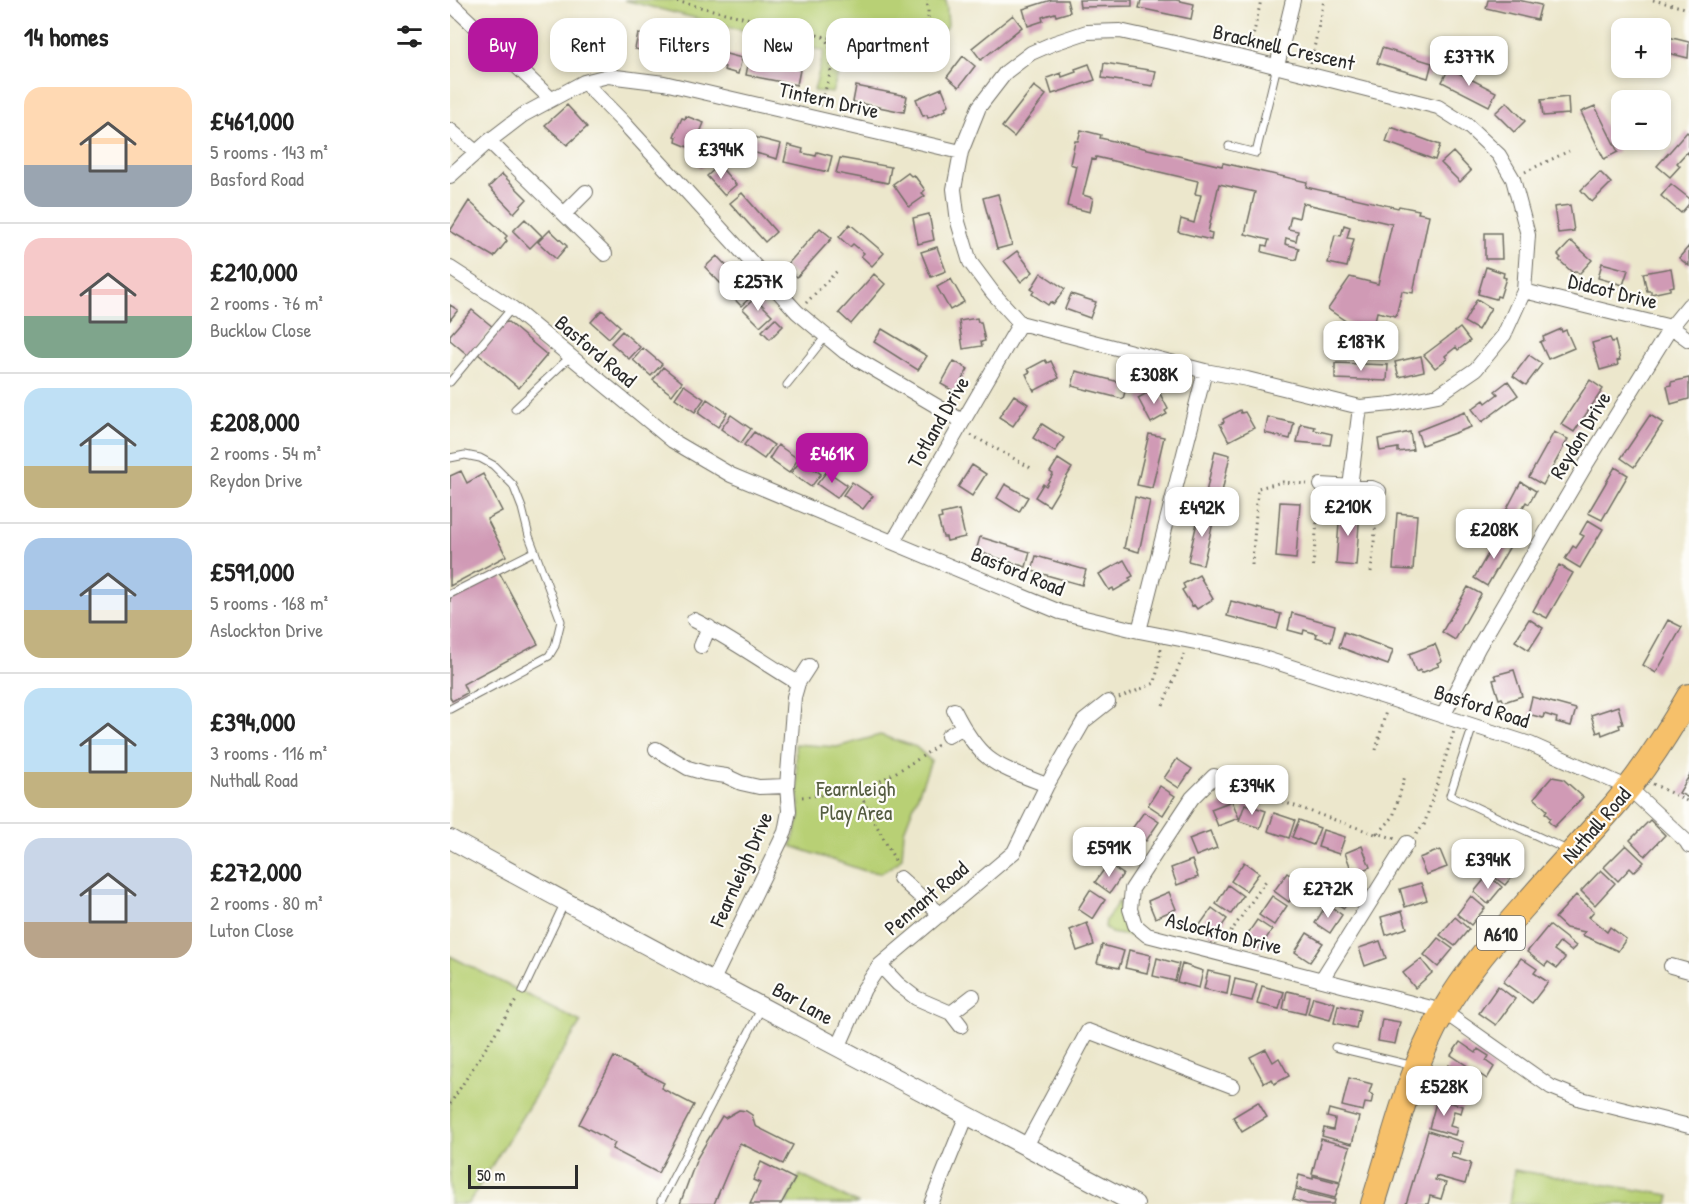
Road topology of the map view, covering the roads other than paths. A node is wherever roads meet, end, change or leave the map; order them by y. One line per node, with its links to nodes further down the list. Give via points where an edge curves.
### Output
1 (1293, 0): 3 (street)
2 (450, 3): 5 (street)
3 (1277, 66): 8 (lane, via 1256,153); 10 (street, Bracknell Crescent, via 1120,31 1087,32 1031,53 1006,72 979,107); 16 (street, Bracknell Crescent, via 1438,107 1468,126 1499,155 1513,179 1528,235)
4 (584, 82): 5 (street, Tintern Drive); 10 (street, Tintern Drive, via 608,76 664,83); 21 (street, via 797,312)
5 (551, 99): 7 (street, Tintern Drive)
6 (450, 130): 9 (street)
7 (489, 141): 9 (street, Tintern Drive); 13 (street)
8 (1228, 147)
9 (476, 152): 11 (street, Tintern Drive)
10 (961, 152): 19 (street, Bracknell Crescent, via 954,189 958,222 970,262)
11 (450, 176)
12 (586, 192): 13 (street)
13 (564, 214): 14 (street)
14 (605, 254)
15 (450, 268): 18 (street, Basford Road)
16 (1524, 291): 20 (street, Didcot Drive); 27 (street, Bracknell Crescent, via 1504,335 1476,369 1438,395)
17 (1689, 305): 20 (street, Reydon Drive)
18 (512, 309): 23 (street, Basford Road); 25 (lane)
19 (1020, 323): 24 (street, Bracknell Crescent); 29 (street, Totland Drive)
20 (1671, 327): 22 (street, Didcot Drive); 47 (street, Reydon Drive, via 1478,648)
21 (826, 336): 26 (lane); 29 (street)
22 (1689, 340)
23 (570, 357): 28 (lane); 34 (street, Basford Road, via 673,441 731,475)
24 (1205, 371): 27 (street, Bracknell Crescent); 39 (street)
25 (450, 382)
26 (787, 385)
27 (1360, 407): 32 (street)
28 (515, 409)
29 (960, 425): 34 (street, Totland Drive)
30 (450, 458): 35 (lane, via 480,458 513,485)
31 (1321, 485): 32 (street)
32 (1350, 487): 33 (street)
33 (1379, 491)
34 (893, 542): 39 (street, Basford Road, via 1060,612)
35 (535, 551): 36 (lane); 45 (lane, via 561,621 555,646 549,656)
36 (450, 594)
37 (694, 620): 38 (street)
38 (709, 627): 40 (street); 42 (street)
39 (1139, 631): 47 (street, Basford Road, via 1260,657)
40 (701, 646)
41 (809, 666): 42 (street, Fearnleigh Drive)
42 (798, 683): 55 (street, Fearnleigh Drive)
43 (1108, 702): 54 (street, Pennant Road, via 1079,717)
44 (1687, 706): 53 (highway, Nuthall Road / A610)
45 (450, 709)
46 (954, 710): 49 (street)
47 (1443, 716): 48 (street, Basford Road)
48 (1473, 726): 53 (street, Basford Road); 59 (lane, via 1450,795)
49 (963, 727): 50 (street); 54 (street, via 990,761)
50 (948, 736)
51 (656, 749): 55 (street, via 688,768)
52 (1215, 776): 66 (street, Aslockton Drive, via 1192,798 1132,889 1130,909 1134,925 1147,935)
53 (1633, 782): 58 (street, Basford Road); 59 (highway, Nuthall Road / A610)
54 (1047, 785): 62 (street, Pennant Road, via 1014,852)
55 (788, 791): 67 (street, Fearnleigh Drive, via 785,832)
56 (450, 839): 61 (street, Bar Lane)
57 (1407, 843): 66 (street)
58 (1689, 846)
59 (1572, 852): 71 (highway, Nuthall Road / A610, via 1495,939)
60 (900, 878): 62 (street)
61 (564, 902): 67 (street, Bar Lane); 68 (lane)
62 (941, 915): 63 (street, Pennant Road)
63 (880, 965): 72 (street, via 916,998); 75 (street, Pennant Road, via 864,989)
64 (1671, 966): 65 (street)
65 (1689, 971)
66 (1322, 979): 71 (street, Aslockton Drive)
67 (713, 980): 70 (street, Bar Lane)
68 (523, 991)
69 (973, 996): 72 (street)
70 (763, 1006): 75 (street, Bar Lane); 81 (lane)
71 (1443, 1011): 76 (highway, Nuthall Road / A610); 79 (street, via 1551,1087 1581,1099)
72 (951, 1013): 73 (street)
73 (961, 1026)
74 (1335, 1047): 76 (lane)
75 (838, 1048): 78 (street, Bar Lane)
76 (1417, 1066): 84 (highway, Nuthall Road / A610)
77 (1232, 1086): 80 (street, via 1088,1031)
78 (966, 1115): 80 (street, Bar Lane); 82 (street)
79 (1689, 1126)
80 (1026, 1146): 83 (street, Bar Lane)
81 (662, 1201)
82 (931, 1204)
83 (1136, 1204)
84 (1372, 1204)

